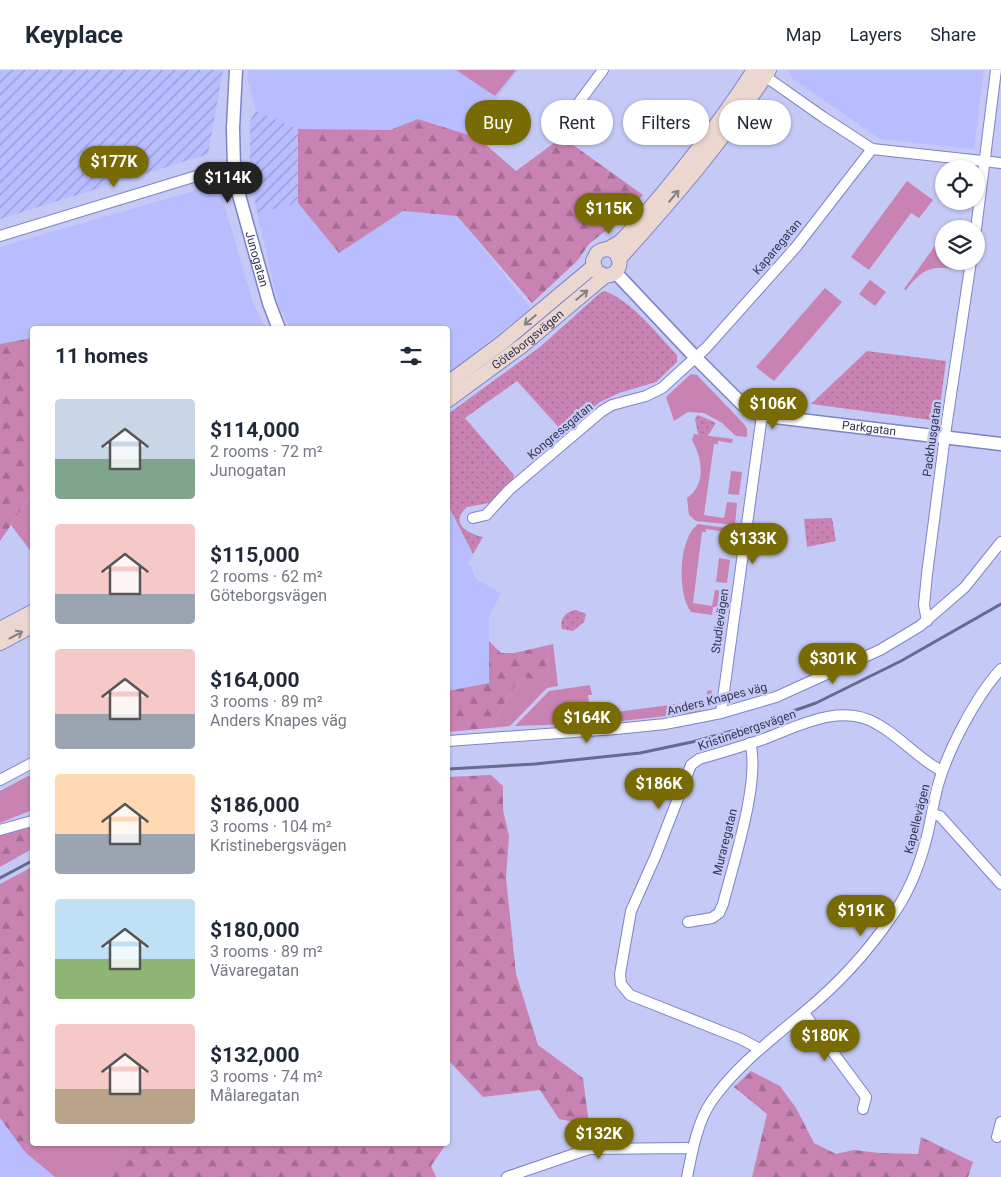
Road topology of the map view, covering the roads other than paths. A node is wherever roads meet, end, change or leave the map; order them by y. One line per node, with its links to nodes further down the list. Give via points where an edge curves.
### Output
1 (236, 70): 11 (street, Junogatan)
2 (603, 70): 5 (street)
3 (996, 70): 8 (street)
4 (761, 72): 6 (street); 13 (main road, Göteborgsvägen, via 626,236); 15 (main road, Göteborgsvägen, one-way to 4, via 741,112)
5 (580, 100)
6 (872, 149): 7 (street); 18 (street, Kaparegatan, via 792,252)
7 (975, 160)
8 (984, 160)
9 (985, 161): 10 (street)
10 (1001, 163)
11 (234, 169): 12 (street, via 203,174); 17 (street, Junogatan)
12 (0, 236)
13 (608, 249): 14 (main road, Göteborgsvägen, via 596,254); 15 (main road, via 616,253)
14 (594, 266): 15 (main road, via 598,273); 19 (main road, Göteborgsvägen, one-way to 19)
15 (613, 269): 18 (street, Parkgatan); 20 (main road, Göteborgsvägen, one-way to 15, via 523,345)
16 (970, 270): 22 (street, Packhusgatan)
17 (278, 326)
18 (696, 358): 21 (street, Parkgatan, via 750,411); 24 (street, Kongressgatan, via 654,393 607,407 509,490 486,515)
19 (450, 382)
20 (450, 399)
21 (762, 414): 22 (street, Parkgatan); 32 (street, Studievägen)
22 (945, 437): 23 (street, Parkgatan); 27 (street, Packhusgatan, via 924,605)
23 (1001, 444)
24 (473, 518)
25 (1001, 542): 27 (street, Anders Knapes väg, via 965,587)
26 (30, 613): 29 (main road)
27 (927, 620): 32 (street, Anders Knapes väg, via 880,650 776,697)
28 (30, 627): 30 (main road, one-way to 28)
29 (0, 629)
30 (0, 643)
31 (1001, 669): 36 (street, Kapellevägen, via 976,703)
32 (721, 713): 33 (street, Anders Knapes väg, via 639,728)
33 (450, 740)
34 (750, 743): 36 (street, Kristinebergsvägen, via 803,724 851,715 878,724); 42 (street, Muraregatan, via 750,795 720,913 712,918); 44 (street, Kristinebergsvägen, via 699,759 688,770 631,911 620,974 621,984 630,994)
35 (30, 764): 37 (street)
36 (942, 771): 38 (street, Kapellevägen)
37 (0, 780)
38 (932, 814): 41 (street, via 940,816); 43 (street, Kapellevägen, via 919,863 892,917 873,943)
39 (30, 822): 40 (street)
40 (0, 830)
41 (1001, 884)
42 (688, 922)
43 (804, 1013): 44 (street, Kapellevägen); 45 (street, via 866,1097)
44 (760, 1049): 48 (street, Kapellevägen, via 711,1102)
45 (863, 1109)
46 (1001, 1122): 47 (street)
47 (997, 1137)
48 (692, 1149): 49 (street, via 589,1149); 50 (street, Kapellevägen)
49 (507, 1177)
50 (687, 1177)

